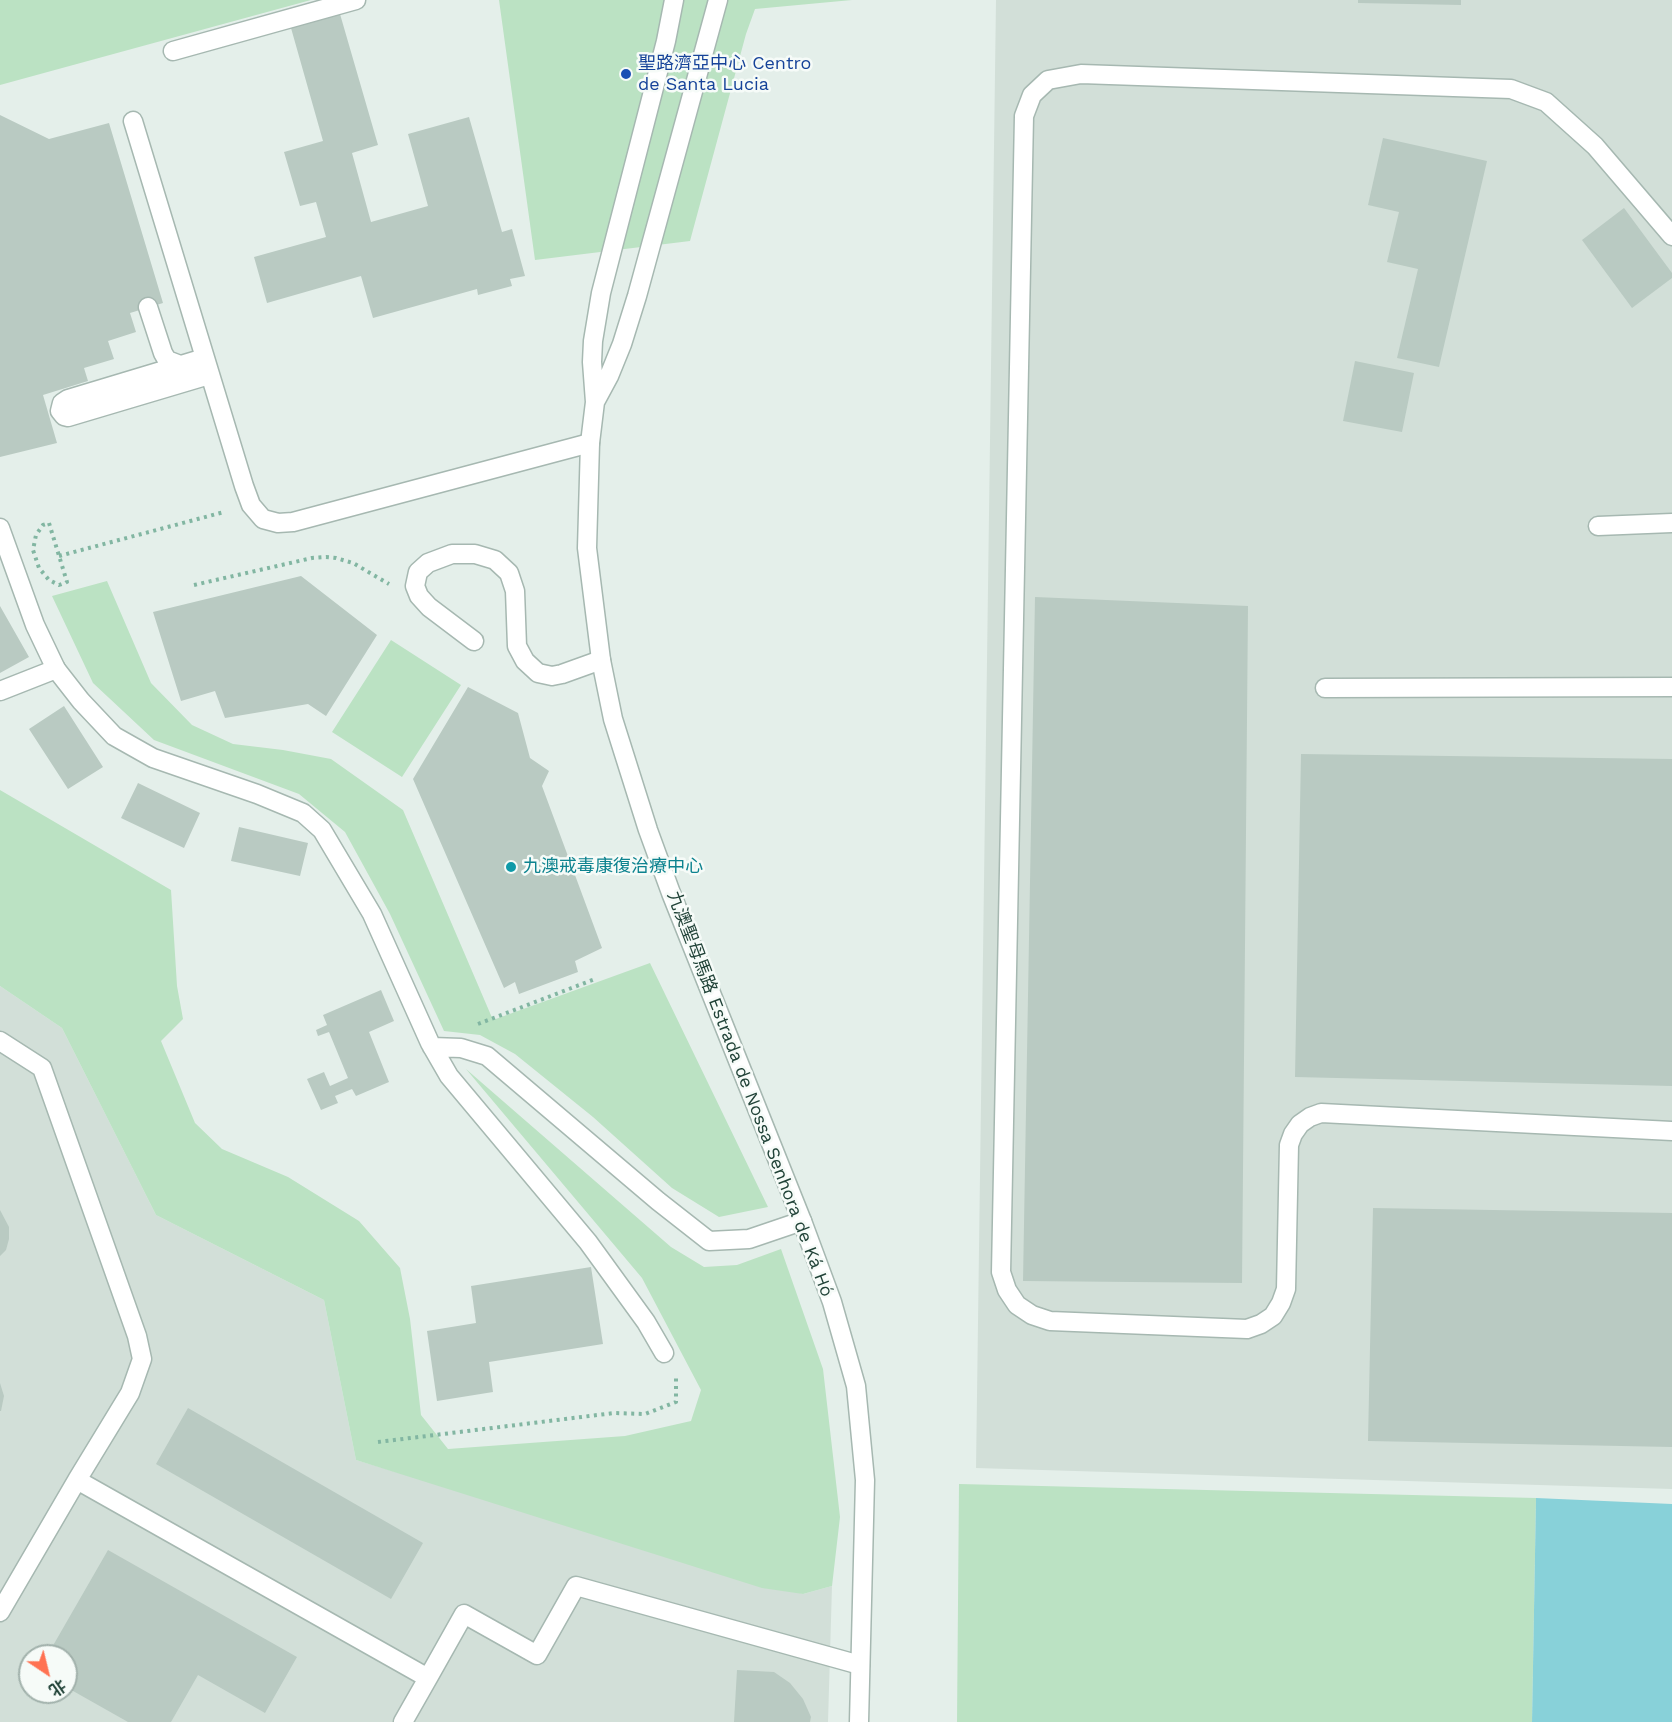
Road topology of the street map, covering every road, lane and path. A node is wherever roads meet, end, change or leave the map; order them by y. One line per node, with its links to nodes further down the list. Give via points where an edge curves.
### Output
1 (356, 0): 4 (street)
2 (674, 0): 12 (street, 九澳聖母馬路 Estrada de Nossa Senhora de Ká Hó, via 601,293 593,341)
3 (718, 0): 12 (street, 九澳聖母馬路 Estrada de Nossa Senhora de Ká Hó, via 634,306 622,344)
4 (173, 51)
5 (132, 120): 10 (street)
6 (1672, 236): 33 (street, via 1595,146 1546,102 1511,89 1081,74 1048,80 1032,95 1024,116 1001,1272 1017,1305 1032,1316 1050,1321 1247,1329 1273,1316 1286,1289 1289,1145 1293,1134 1310,1117 1322,1113)
7 (148, 307): 8 (street)
8 (163, 353): 9 (street, via 167,360); 11 (street, via 161,366)
9 (180, 365): 10 (street); 11 (street)
10 (206, 366): 11 (street, via 68,417 60,411 68,399); 14 (street)
11 (154, 373)
12 (595, 402): 13 (street, 九澳聖母馬路 Estrada de Nossa Senhora de Ká Hó)
13 (590, 443): 14 (street, via 293,522 263,519); 24 (street, 九澳聖母馬路 Estrada de Nossa Senhora de Ká Hó, via 587,548)
14 (251, 505): 19 (path)
15 (1672, 524): 17 (street)
16 (43, 525): 19 (path, via 49,522)
17 (1598, 526)
18 (0, 528): 25 (street, via 35,625)
19 (59, 556): 20 (path, via 68,582)
20 (59, 585)
21 (194, 585): 22 (path, via 312,558 336,558 353,563)
22 (429, 607): 23 (street); 24 (street, via 415,586 418,572 428,562 452,554 475,554 495,560 509,573 515,591 517,646 525,661 538,673 552,676)
23 (474, 641)
24 (601, 660): 34 (street, 九澳聖母馬路 Estrada de Nossa Senhora de Ká Hó, via 613,719 648,830)
25 (56, 669): 28 (street); 32 (street, via 114,736 153,758 303,813 322,830 372,914)
26 (1672, 687): 27 (street)
27 (1325, 688)
28 (0, 691)
29 (596, 979): 30 (path)
30 (474, 1026)
31 (0, 1041): 37 (street, via 42,1068 142,1359 130,1393)
32 (432, 1047): 34 (street, via 462,1048 488,1056 709,1241 749,1239); 35 (street, via 449,1076 588,1242)
33 (1672, 1131)
34 (802, 1221): 39 (street, 九澳聖母馬路 Estrada de Nossa Senhora de Ká Hó, via 832,1302 856,1386 865,1480)
35 (664, 1353): 36 (path, via 676,1375 676,1402 645,1414 614,1413)
36 (378, 1442)
37 (77, 1480): 38 (street); 40 (street)
38 (0, 1612)
39 (860, 1665): 40 (street, via 576,1586 537,1655 464,1614); 42 (street, 九澳聖母馬路 Estrada de Nossa Senhora de Ká Hó)
40 (428, 1678): 41 (street)
41 (402, 1722)
42 (859, 1722)

